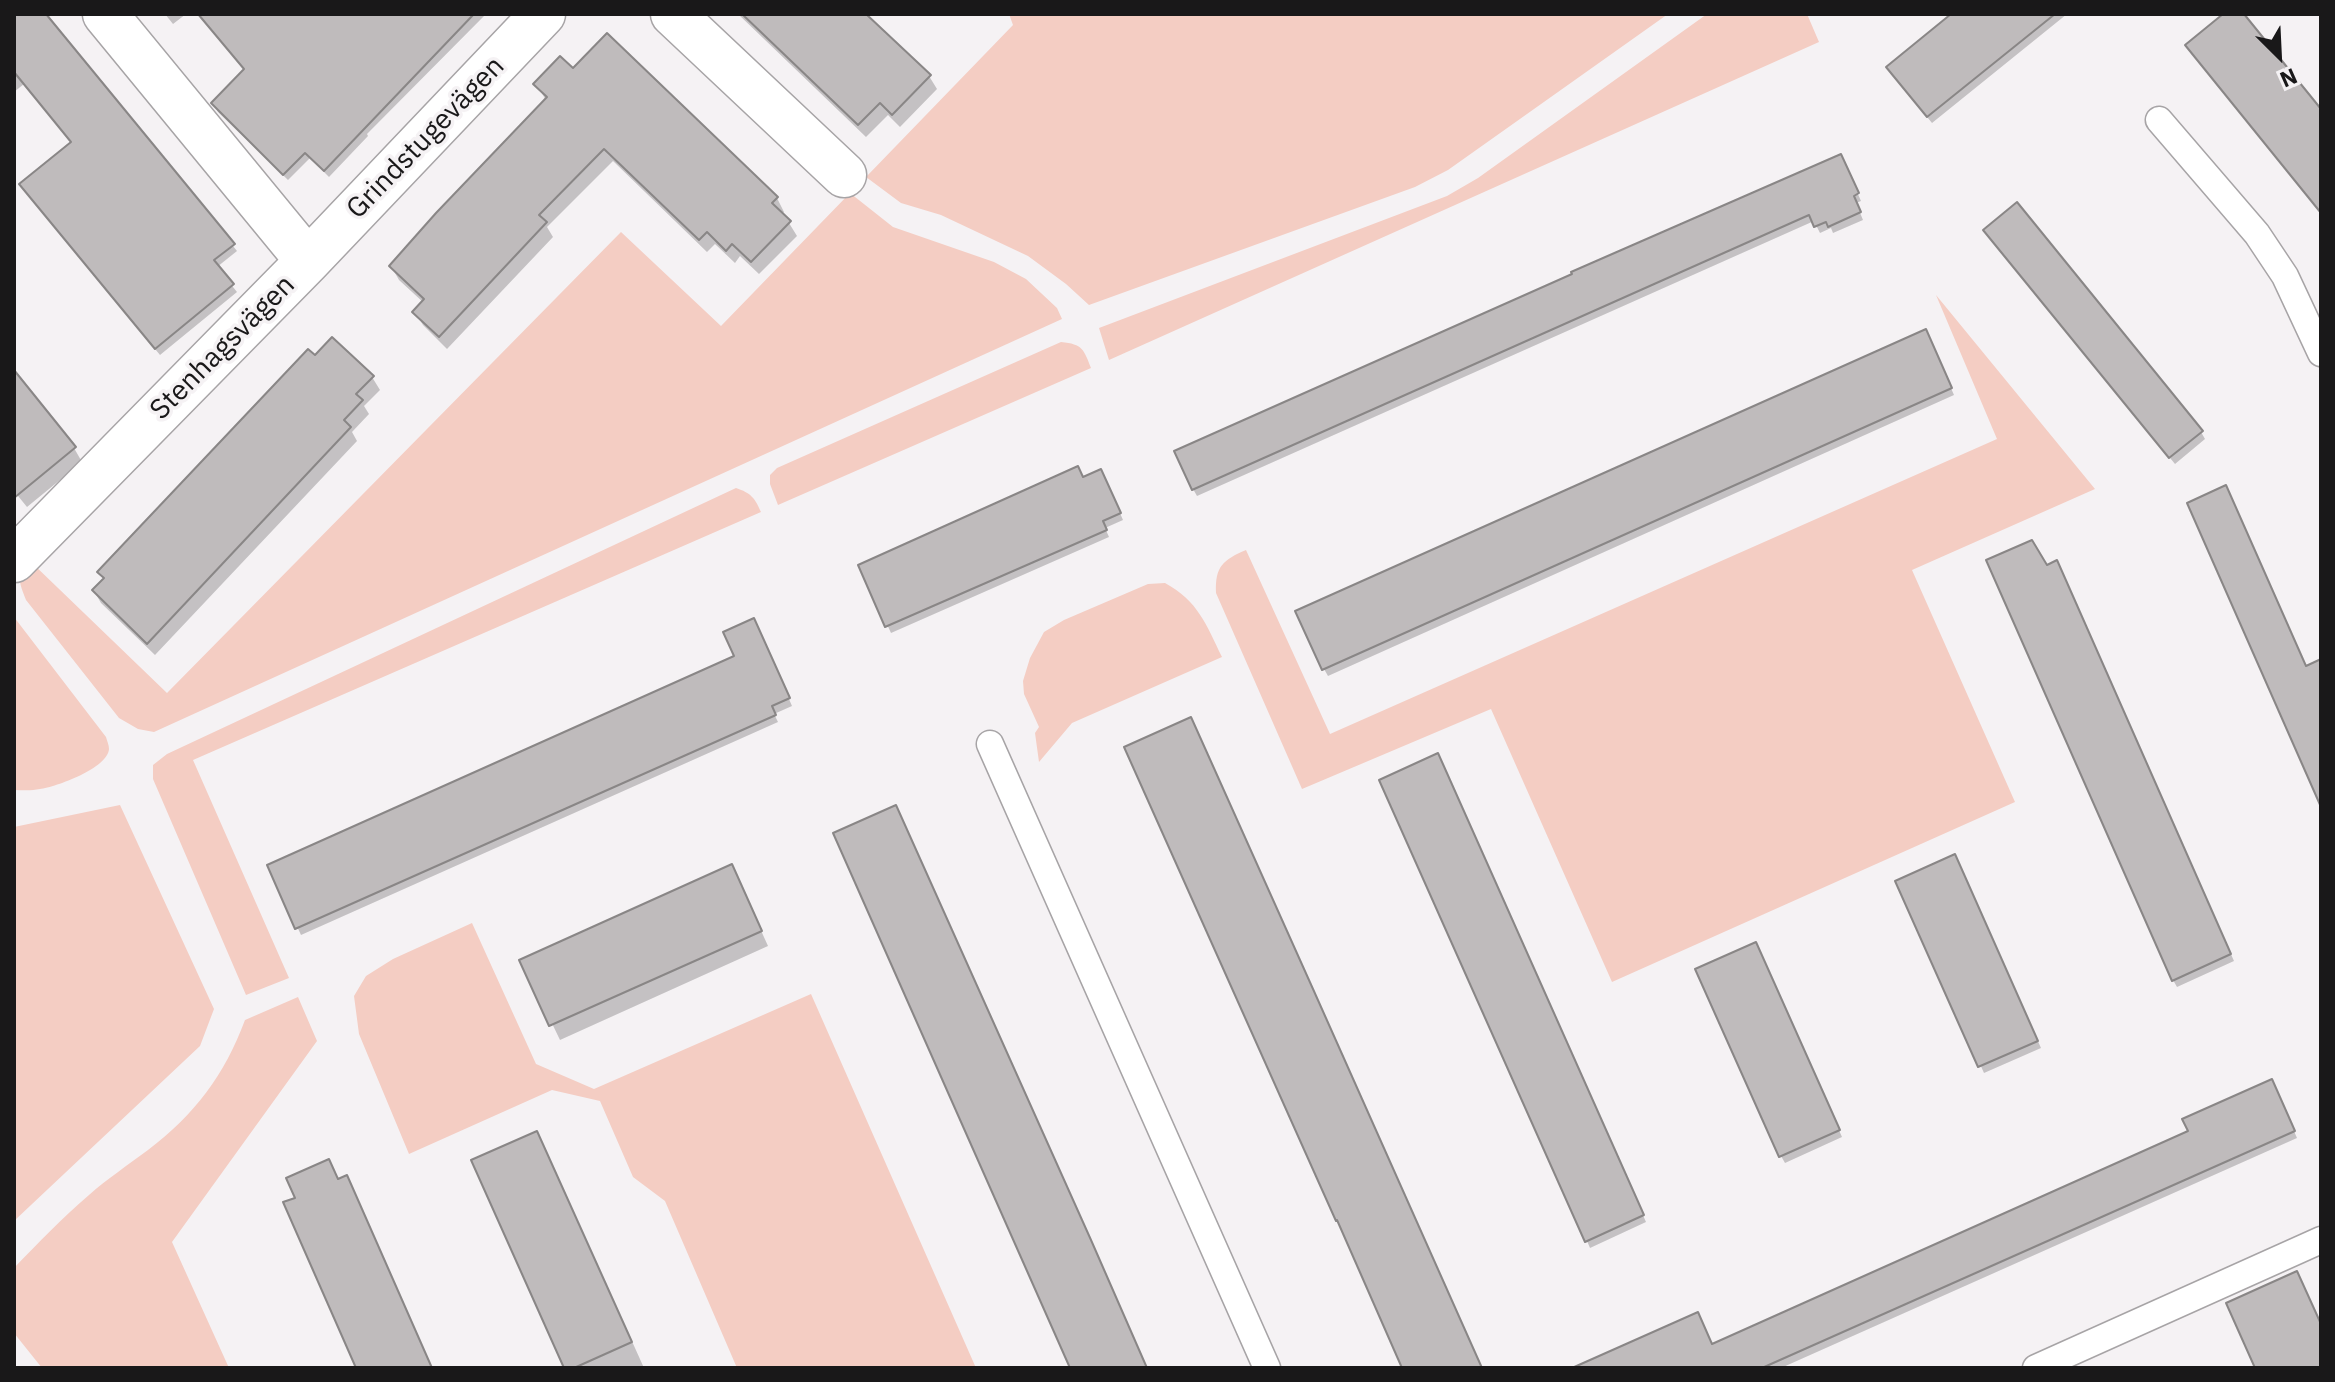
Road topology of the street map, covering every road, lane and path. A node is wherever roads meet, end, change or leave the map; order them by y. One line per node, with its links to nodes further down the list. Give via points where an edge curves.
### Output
1 (105, 14): 6 (street, Stenhagsvägen)
2 (543, 14): 6 (street, Grindstugevägen)
3 (673, 14): 5 (street)
4 (2159, 120): 7 (lane, via 2257,234 2285,276)
5 (844, 175)
6 (308, 261): 8 (street, Stenhagsvägen)
7 (2321, 353)
8 (14, 560)
9 (990, 744): 11 (lane)
10 (2321, 1240): 12 (lane)
11 (1267, 1368)
12 (2036, 1368)

